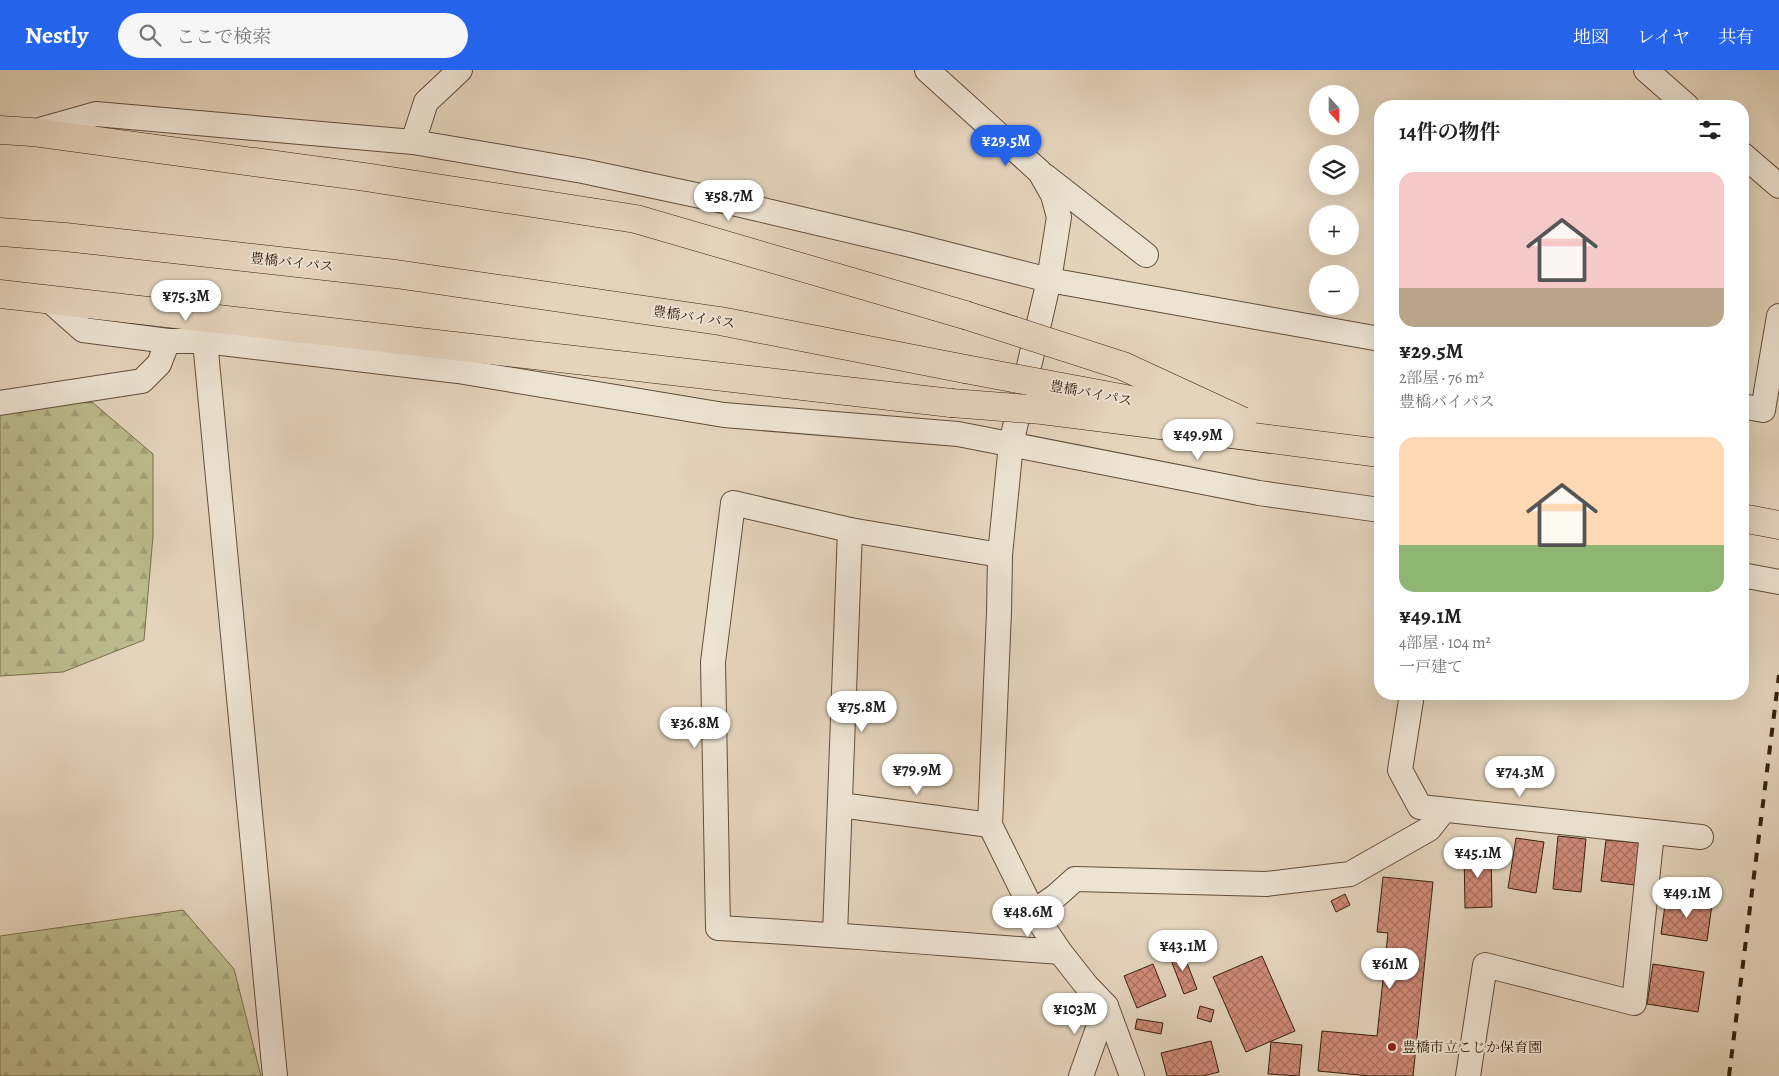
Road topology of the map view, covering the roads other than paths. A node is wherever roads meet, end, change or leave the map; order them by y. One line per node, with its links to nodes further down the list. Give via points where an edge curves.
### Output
1 (460, 70): 7 (street, via 426,102)
2 (927, 70): 9 (street)
3 (1646, 70): 4 (street)
4 (1680, 100)
5 (0, 130): 6 (highway)
6 (32, 132): 7 (street, via 96,114); 22 (highway, bridge, via 365,177 636,219 965,315 1123,366)
7 (413, 142): 13 (street, via 583,171 724,201)
8 (1749, 160): 10 (street)
9 (1040, 172): 12 (street); 13 (street, via 1053,195 1059,217)
10 (1779, 186)
11 (0, 232): 22 (highway, 豊橋バイパス, bridge, via 65,236 405,275 720,321)
12 (1146, 255)
13 (1049, 280): 17 (street); 23 (street)
14 (0, 294): 15 (highway)
15 (48, 299): 18 (street, via 83,330); 25 (highway, bridge, via 951,403 1042,410)
16 (1779, 316): 21 (street, via 1763,410)
17 (1374, 338)
18 (168, 341): 19 (street); 20 (street, via 159,364 142,381)
19 (205, 341): 23 (street, via 458,371 724,415 958,434); 43 (street)
20 (0, 403)
21 (1749, 407)
22 (1242, 421): 24 (highway, 豊橋バイパス)
23 (1010, 444): 26 (street, via 1258,493); 30 (street)
24 (1374, 447)
25 (1374, 452)
26 (1374, 509)
27 (1749, 519): 28 (highway)
28 (1779, 525)
29 (850, 530): 30 (street); 34 (street); 40 (street, via 733,504 713,662 718,928)
30 (1000, 555): 36 (street)
31 (1749, 576): 32 (street)
32 (1779, 582)
33 (1411, 700): 35 (street, via 1400,770 1420,807)
34 (840, 805): 36 (street); 40 (street)
35 (1444, 810): 37 (street); 39 (street, via 1429,829 1350,874 1266,884 1075,878)
36 (990, 825): 39 (street)
37 (1652, 833): 38 (street); 46 (street, via 1634,1003 1485,965)
38 (1701, 837)
39 (1033, 912): 41 (street)
40 (835, 934): 41 (street)
41 (1060, 952): 42 (street)
42 (1106, 1006): 44 (street); 45 (street)
43 (275, 1076)
44 (1081, 1076)
45 (1132, 1076)
46 (1468, 1076)

